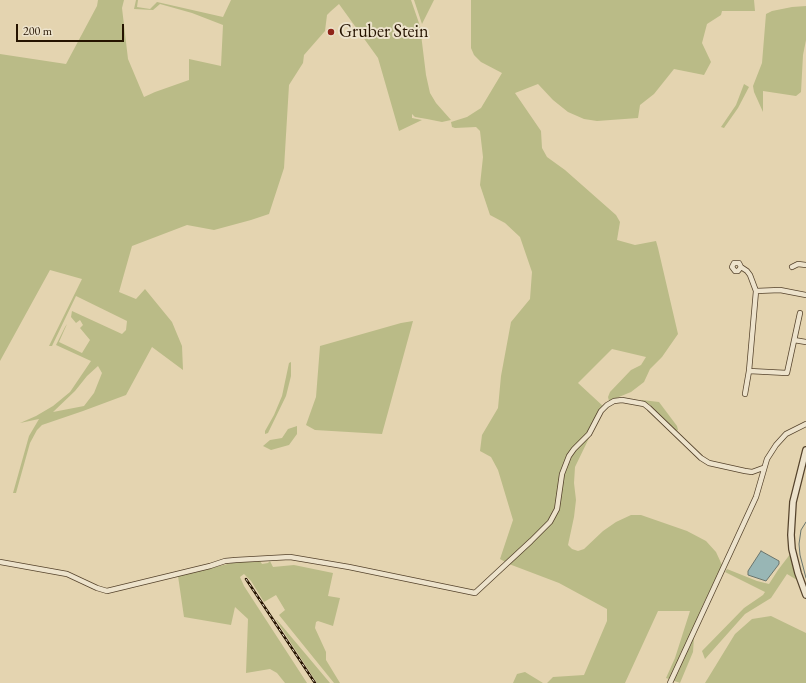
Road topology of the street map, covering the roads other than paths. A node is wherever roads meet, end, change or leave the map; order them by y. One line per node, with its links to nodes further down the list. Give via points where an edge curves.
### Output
1 (806, 265): 3 (street, via 798,264)
2 (741, 267): 4 (street, via 750,275)
3 (792, 267)
4 (756, 291): 5 (street, via 780,290); 9 (street)
5 (806, 295)
6 (800, 313): 7 (street)
7 (794, 340): 8 (street); 9 (street, via 788,373)
8 (806, 342)
9 (749, 371): 10 (street)
10 (745, 394)
11 (806, 424): 13 (street, via 780,440)
12 (806, 450): 15 (street, via 793,502 791,535 798,573)
13 (763, 468): 14 (street, via 752,472 714,465 701,458 644,404 614,401 601,411 586,439 569,456 562,474 556,509 550,522 475,593 290,557 230,560 107,591 67,574); 16 (street, via 756,497)
14 (0, 562)
15 (806, 595)
16 (670, 683)

